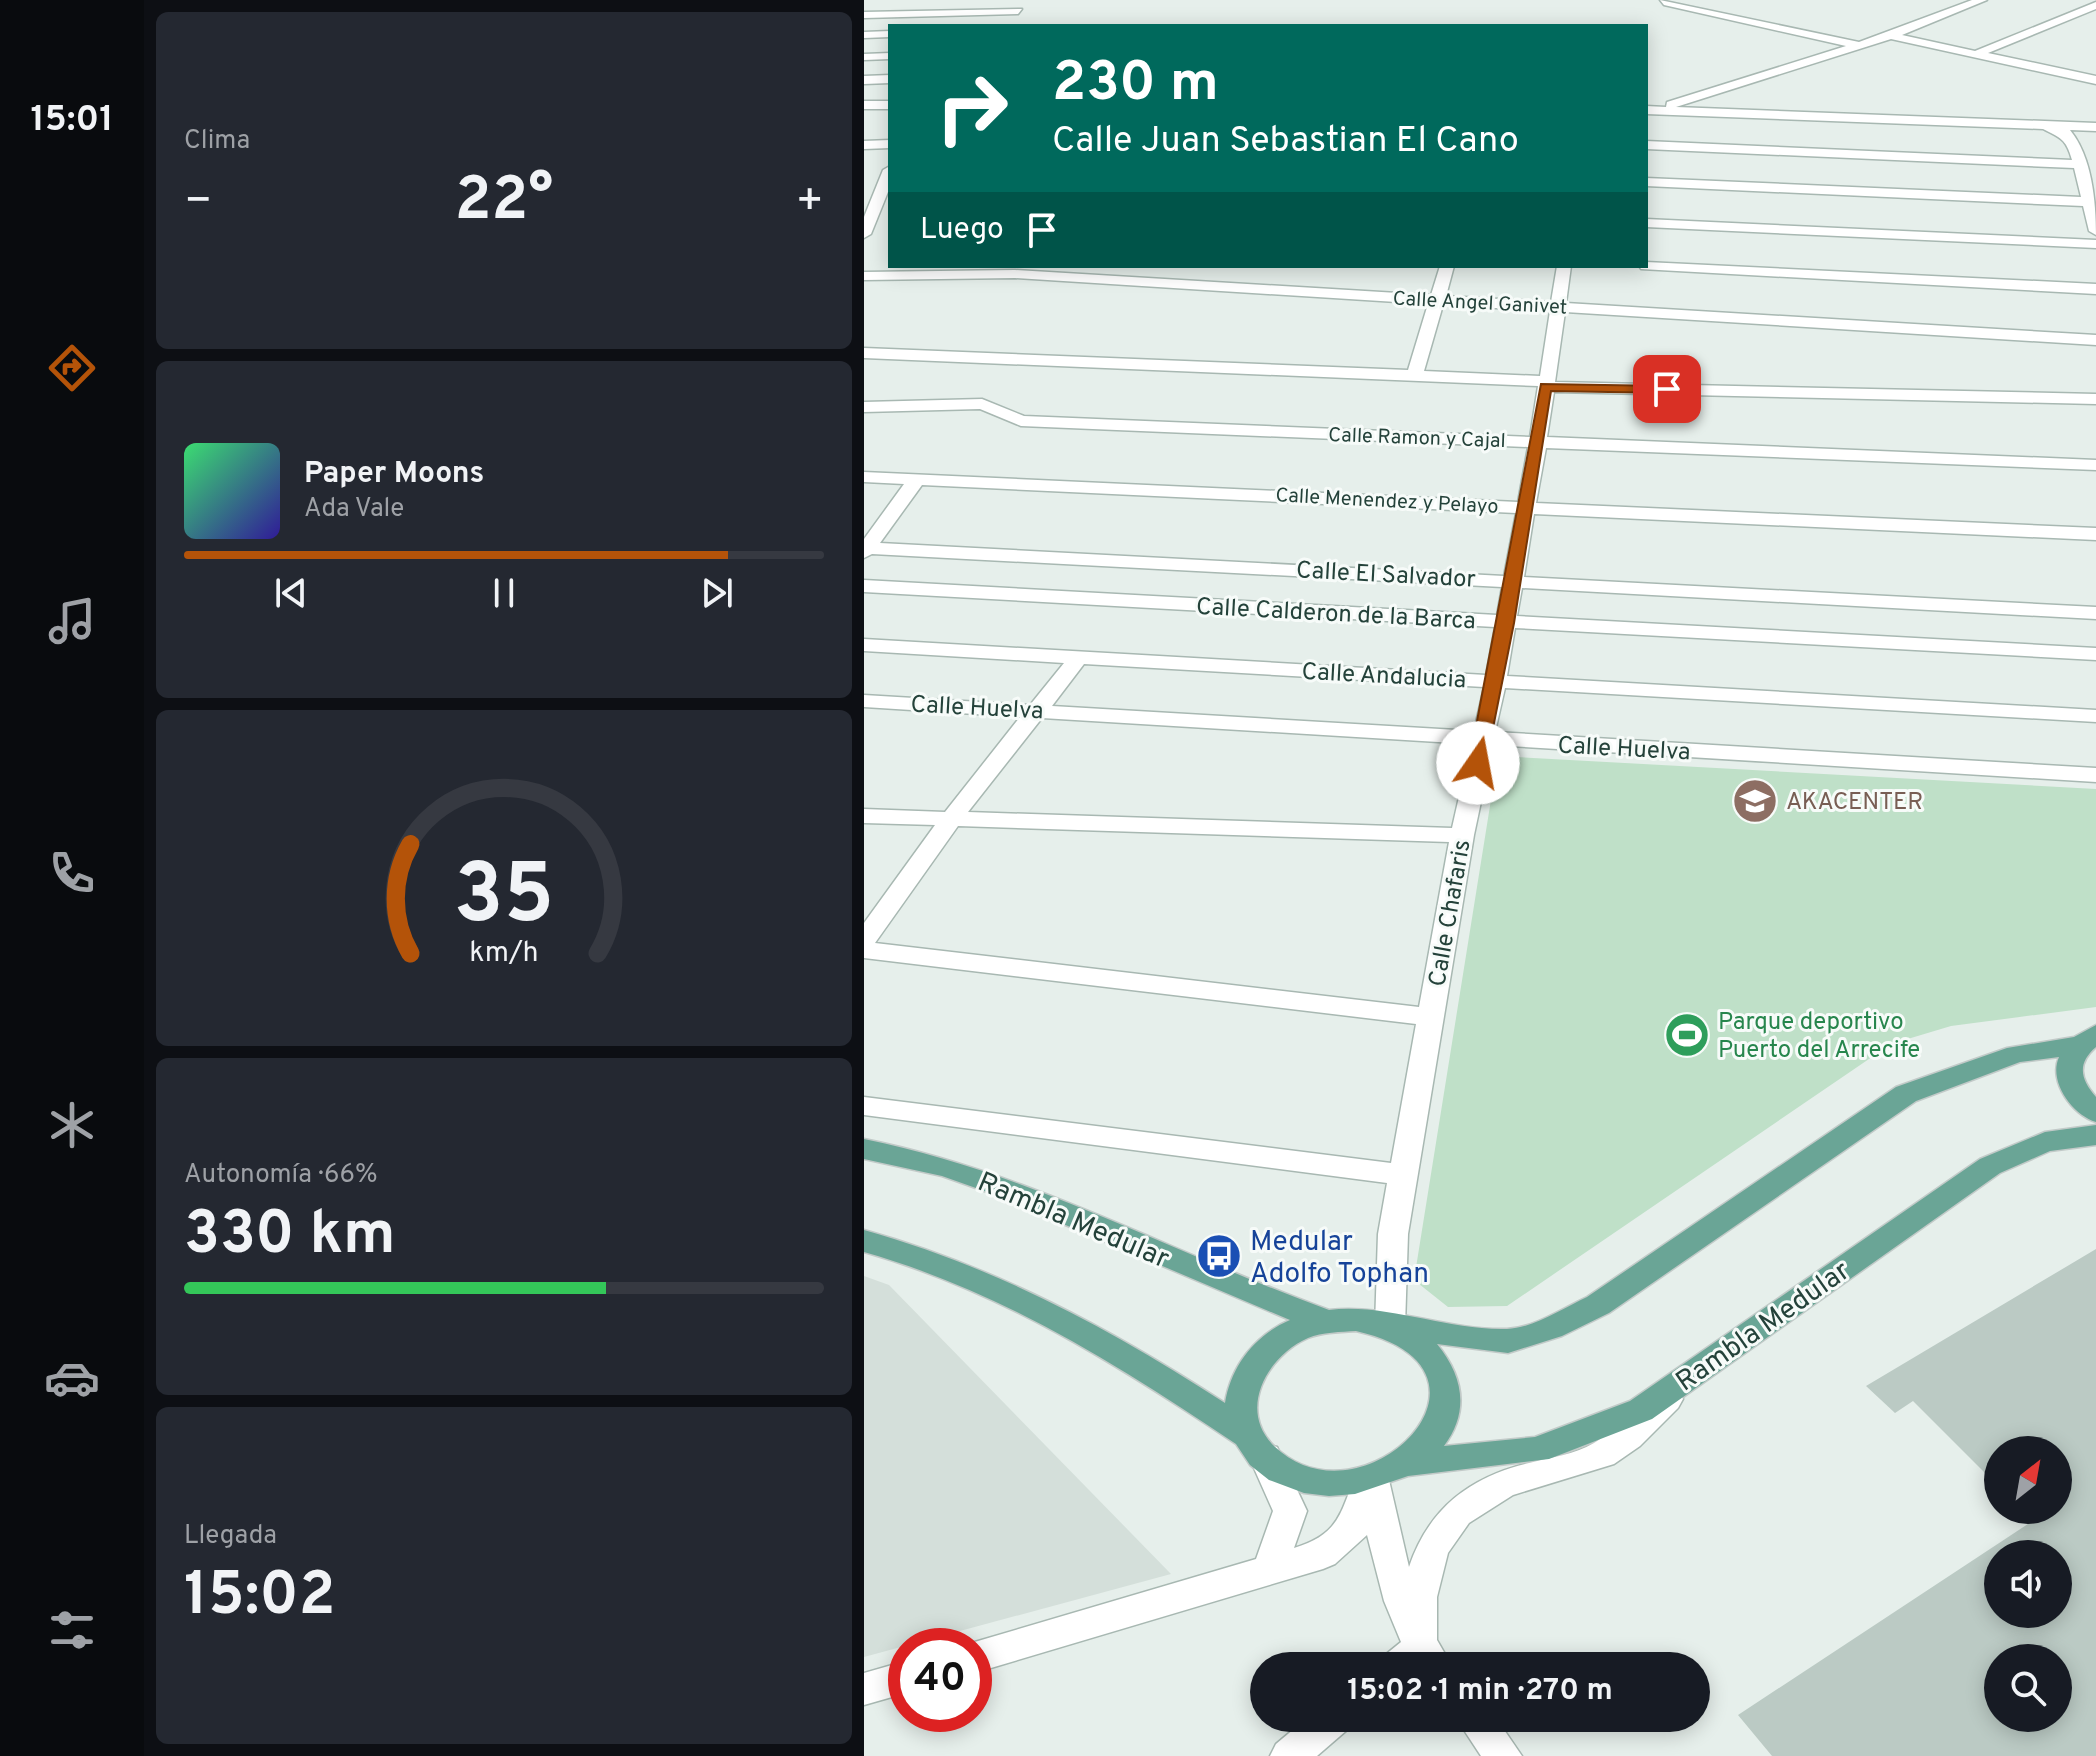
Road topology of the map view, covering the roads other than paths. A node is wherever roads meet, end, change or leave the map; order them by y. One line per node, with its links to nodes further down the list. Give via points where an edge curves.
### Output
1 (1982, 0): 11 (street)
2 (1667, 1): 12 (street)
3 (1020, 5): 5 (street); 8 (street)
4 (2096, 5): 13 (street)
5 (951, 13): 6 (street); 7 (street)
6 (864, 15)
7 (947, 24)
8 (1014, 24)
9 (888, 34): 10 (street)
10 (864, 35)
11 (1890, 36): 12 (street); 13 (street)
12 (1860, 45): 23 (street)
13 (1977, 54): 17 (street)
14 (888, 56): 15 (street)
15 (864, 57)
16 (2096, 64): 17 (street)
17 (2072, 75): 20 (street)
18 (888, 79): 19 (street)
19 (864, 80)
20 (2096, 80)
21 (864, 105): 22 (street)
22 (888, 105)
23 (1649, 111): 24 (street)
24 (2039, 126): 25 (street); 26 (street, via 2065,132)
25 (2094, 133): 26 (street)
26 (2074, 143): 30 (street)
27 (888, 144): 28 (street)
28 (864, 145)
29 (1648, 145): 30 (street)
30 (2079, 164): 35 (street)
31 (888, 176): 34 (street)
32 (1648, 182): 35 (street)
33 (864, 188): 34 (street)
34 (883, 190): 38 (street)
35 (2089, 202): 37 (street)
36 (1648, 223): 39 (street)
37 (2096, 231)
38 (864, 234)
39 (2096, 244)
40 (1648, 266): 45 (street)
41 (1432, 268): 46 (street)
42 (1446, 268): 46 (street)
43 (1564, 268): 47 (street, Calle Chafaris)
44 (864, 276): 46 (street, Calle Angel Ganivet, via 1015,274)
45 (2096, 289)
46 (1430, 299): 47 (street, Calle Angel Ganivet); 50 (street)
47 (1557, 307): 48 (street, Calle Angel Ganivet); 51 (street, Calle Chafaris)
48 (2096, 340)
49 (864, 353): 50 (street)
50 (1414, 376): 51 (street)
51 (1546, 384): 52 (street); 54 (street, Calle Chafaris)
52 (2096, 399)
53 (864, 407): 54 (street, Calle Ramon y Cajal, via 982,404 1021,421)
54 (1538, 442): 55 (street, Calle Ramon y Cajal); 58 (street, Calle Chafaris)
55 (2096, 465)
56 (864, 477): 57 (street, Calle Menendez y Pelayo)
57 (917, 479): 58 (street, Calle Menendez y Pelayo); 60 (street)
58 (1525, 506): 59 (street, Calle Menendez y Pelayo); 61 (street, Calle Chafaris)
59 (2096, 534)
60 (866, 550): 61 (street, Calle El Salvador)
61 (1513, 581): 63 (street, Calle El Salvador); 64 (street, Calle Chafaris)
62 (864, 586): 64 (street, Calle Calderon de la Barca)
63 (2096, 613)
64 (1506, 623): 66 (street, Calle Calderon de la Barca); 68 (street, Calle Chafaris)
65 (864, 645): 67 (street, Calle Andalucia)
66 (2096, 654)
67 (1079, 657): 68 (street, Calle Andalucia); 70 (street)
68 (1493, 681): 71 (street, Calle Andalucia); 72 (street, Calle Chafaris)
69 (864, 701): 70 (street, Calle Huelva)
70 (1038, 711): 72 (street, Calle Huelva); 75 (street)
71 (2096, 716)
72 (1483, 740): 73 (street, Calle Huelva); 76 (street, Calle Chafaris)
73 (2096, 775)
74 (864, 816): 75 (street)
75 (951, 819): 76 (street); 77 (street)
76 (1462, 835): 79 (street, Calle Chafaris)
77 (864, 941)
78 (864, 950): 79 (street)
79 (1432, 1017): 85 (street, Calle Chafaris)
80 (2087, 1039): 82 (main road, via 2068,1061 2069,1080); 88 (main road, via 2016,1054 1906,1094 1598,1305 1551,1328 1508,1341)
81 (864, 1106): 85 (street)
82 (2096, 1112)
83 (2096, 1135): 89 (main road, Rambla Medular, via 2045,1142 1990,1166)
84 (864, 1149): 87 (main road, Rambla Medular, via 950,1168 1003,1187 1260,1299)
85 (1403, 1175): 88 (street, Calle Chafaris, via 1393,1234)
86 (864, 1241): 90 (main road, via 966,1273 1102,1339)
87 (1325, 1321): 88 (main road, via 1356,1319); 90 (main road, via 1296,1330 1255,1362 1243,1387 1241,1412)
88 (1390, 1326): 91 (main road, via 1425,1348 1446,1389 1445,1413 1434,1437)
89 (1688, 1377): 91 (main road, Rambla Medular, via 1641,1410 1537,1450); 96 (street, via 1649,1418 1601,1456 1500,1485 1463,1507 1436,1541 1420,1576)
90 (1256, 1446): 92 (main road, via 1287,1472 1314,1481); 93 (street, via 1290,1511)
91 (1407, 1463): 92 (main road)
92 (1371, 1479): 93 (street, via 1357,1524 1323,1554); 95 (street)
93 (1269, 1572): 94 (street)
94 (992, 1652)
95 (1415, 1652)
96 (1417, 1652)
97 (888, 1682): 98 (street)
98 (864, 1689)
99 (1317, 1732): 101 (street)
100 (1485, 1732): 102 (street)
101 (1289, 1756)
102 (1503, 1756)

